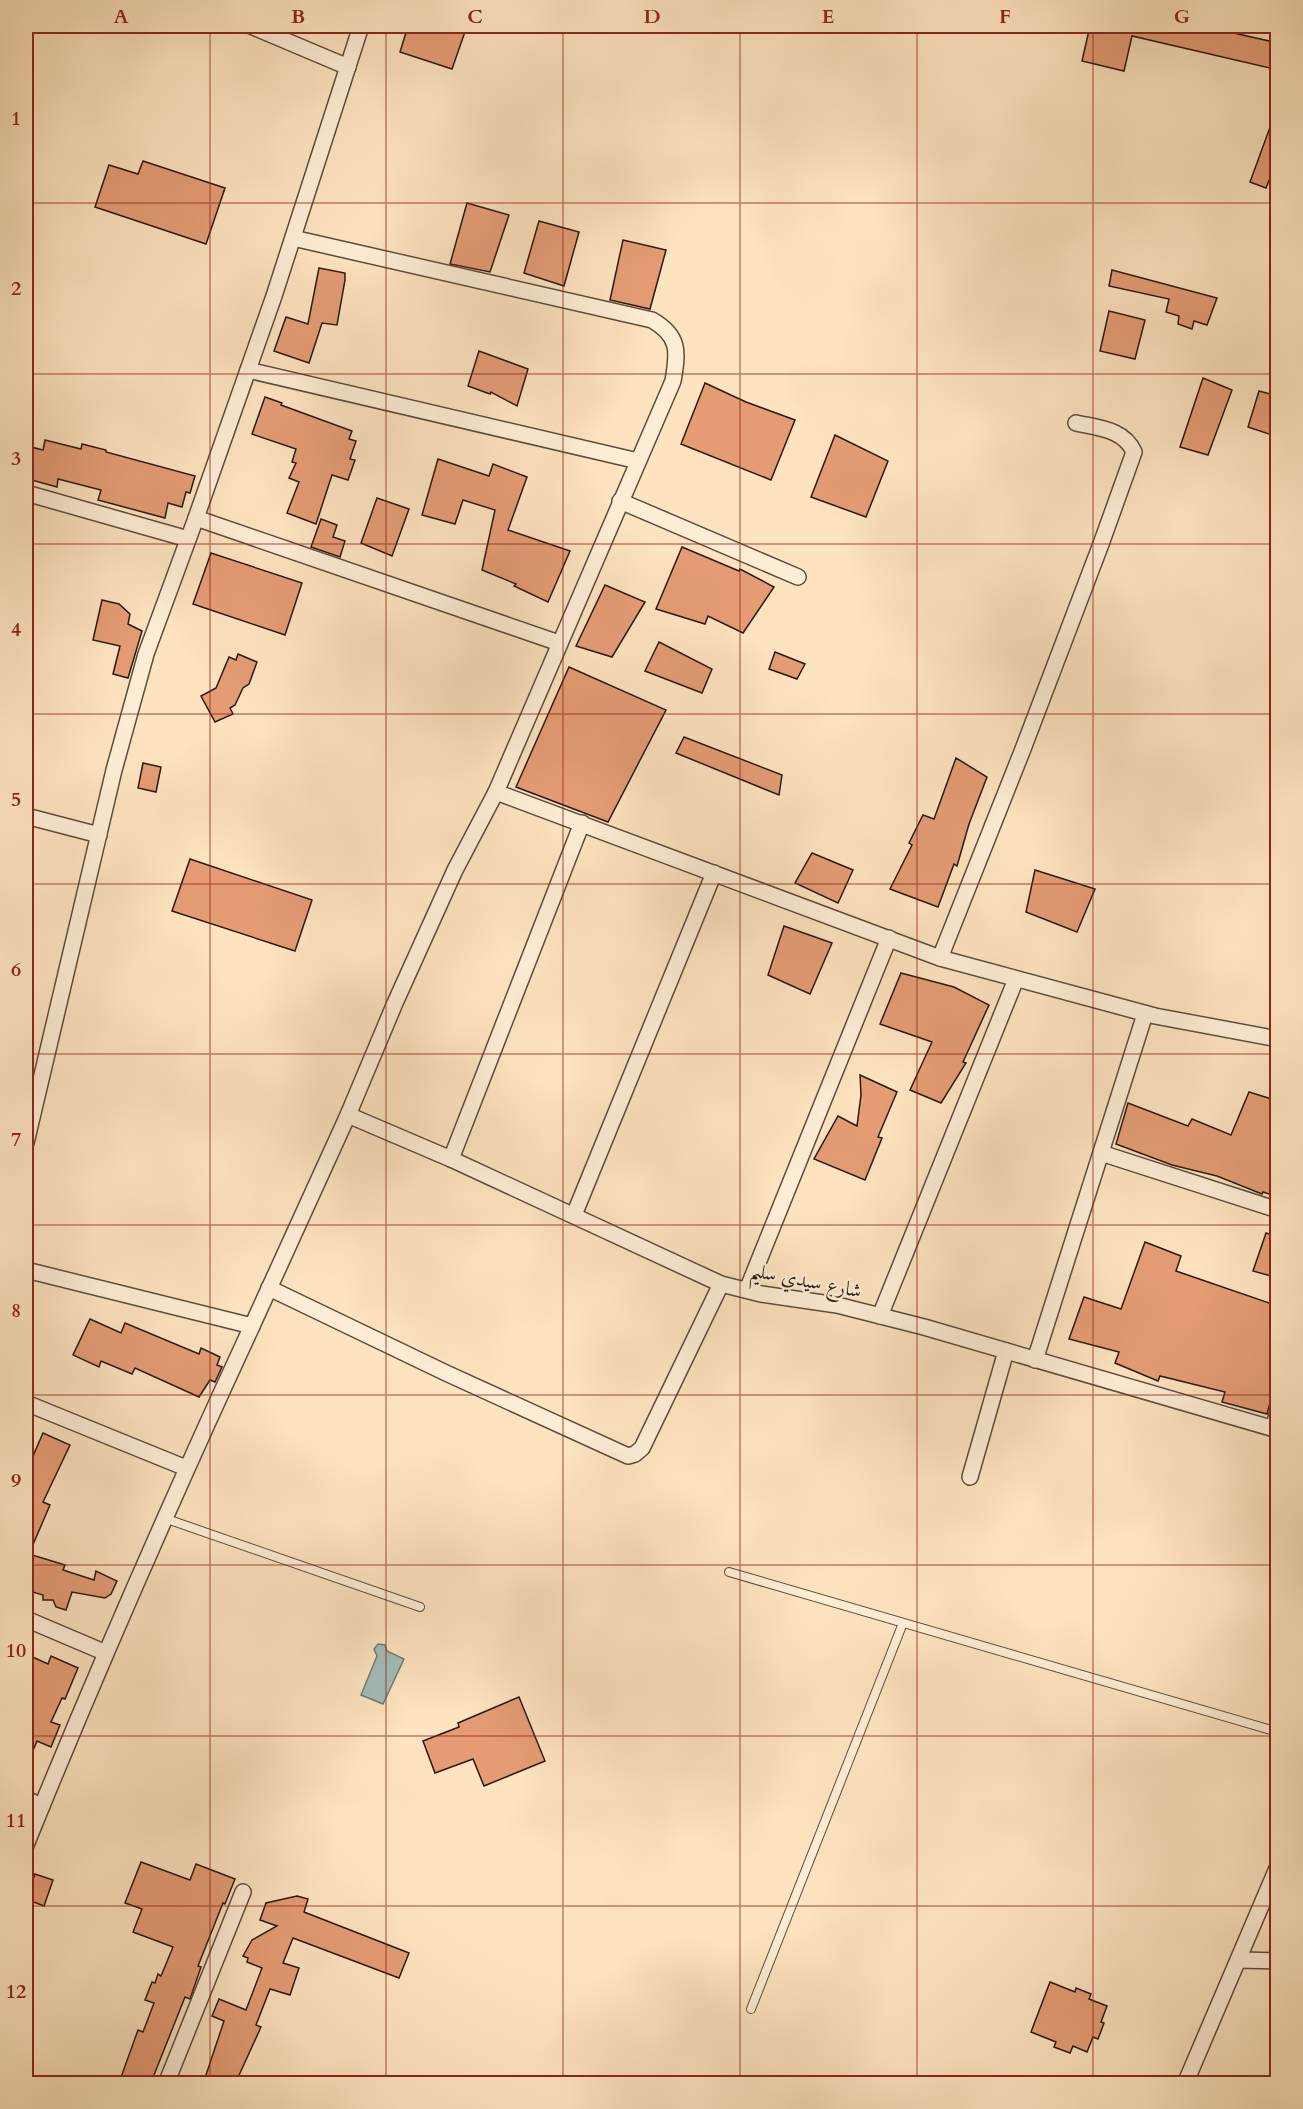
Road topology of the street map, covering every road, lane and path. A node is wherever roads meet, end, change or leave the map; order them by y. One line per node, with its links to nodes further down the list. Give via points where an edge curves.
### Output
1 (251, 26): 3 (street)
2 (362, 26): 3 (street)
3 (348, 67): 4 (street)
4 (293, 238): 5 (street); 7 (street, via 652,320 667,328 677,358 673,381)
5 (248, 370): 7 (street); 10 (street)
6 (1076, 423): 20 (street, via 1119,434 1130,442 1134,452 1028,738)
7 (638, 461): 9 (street)
8 (26, 493): 11 (street)
9 (620, 501): 12 (street); 13 (street)
10 (196, 518): 11 (street); 13 (street)
11 (188, 539): 17 (street, via 146,654)
12 (798, 577)
13 (559, 643): 14 (street)
14 (496, 792): 16 (street); 24 (street, via 455,870)
15 (26, 816): 17 (street)
16 (582, 823): 18 (street); 27 (street)
17 (99, 835): 25 (street)
18 (714, 873): 19 (street); 29 (street)
19 (888, 938): 20 (street); 33 (street)
20 (940, 958): 21 (street)
21 (1016, 979): 22 (street); 34 (street)
22 (1145, 1014): 23 (street); 26 (street)
23 (1278, 1038)
24 (348, 1115): 27 (street, شارع سيدي سليم); 32 (street)
25 (26, 1143)
26 (1101, 1153): 28 (street); 37 (street)
27 (451, 1159): 29 (street, شارع سيدي سليم)
28 (1278, 1210)
29 (574, 1215): 31 (street, شارع سيدي سليم)
30 (26, 1270): 35 (street)
31 (721, 1284): 32 (street, via 642,1448 628,1456); 33 (street, شارع سيدي سليم)
32 (269, 1288): 35 (street)
33 (747, 1290): 34 (street, شارع سيدي سليم)
34 (880, 1316): 36 (street, شارع سيدي سليم)
35 (252, 1326): 41 (street)
36 (1006, 1351): 37 (street, شارع سيدي سليم); 42 (street)
37 (1035, 1360): 40 (street, شارع سيدي سليم)
38 (26, 1403): 41 (street)
39 (1278, 1412): 40 (street)
40 (1275, 1429)
41 (186, 1468): 43 (street)
42 (970, 1477)
43 (164, 1518): 45 (lane); 48 (street)
44 (729, 1572): 47 (lane)
45 (420, 1606)
46 (26, 1619): 48 (street)
47 (903, 1623): 49 (lane); 57 (lane)
48 (106, 1653): 51 (street)
49 (1278, 1732)
50 (26, 1799): 51 (street)
51 (42, 1806): 52 (street)
52 (26, 1845)
53 (1278, 1866): 55 (street)
54 (243, 1892): 58 (street)
55 (1239, 1960): 56 (street); 59 (street)
56 (1278, 1961)
57 (751, 2009)
58 (166, 2084)
59 (1185, 2084)

